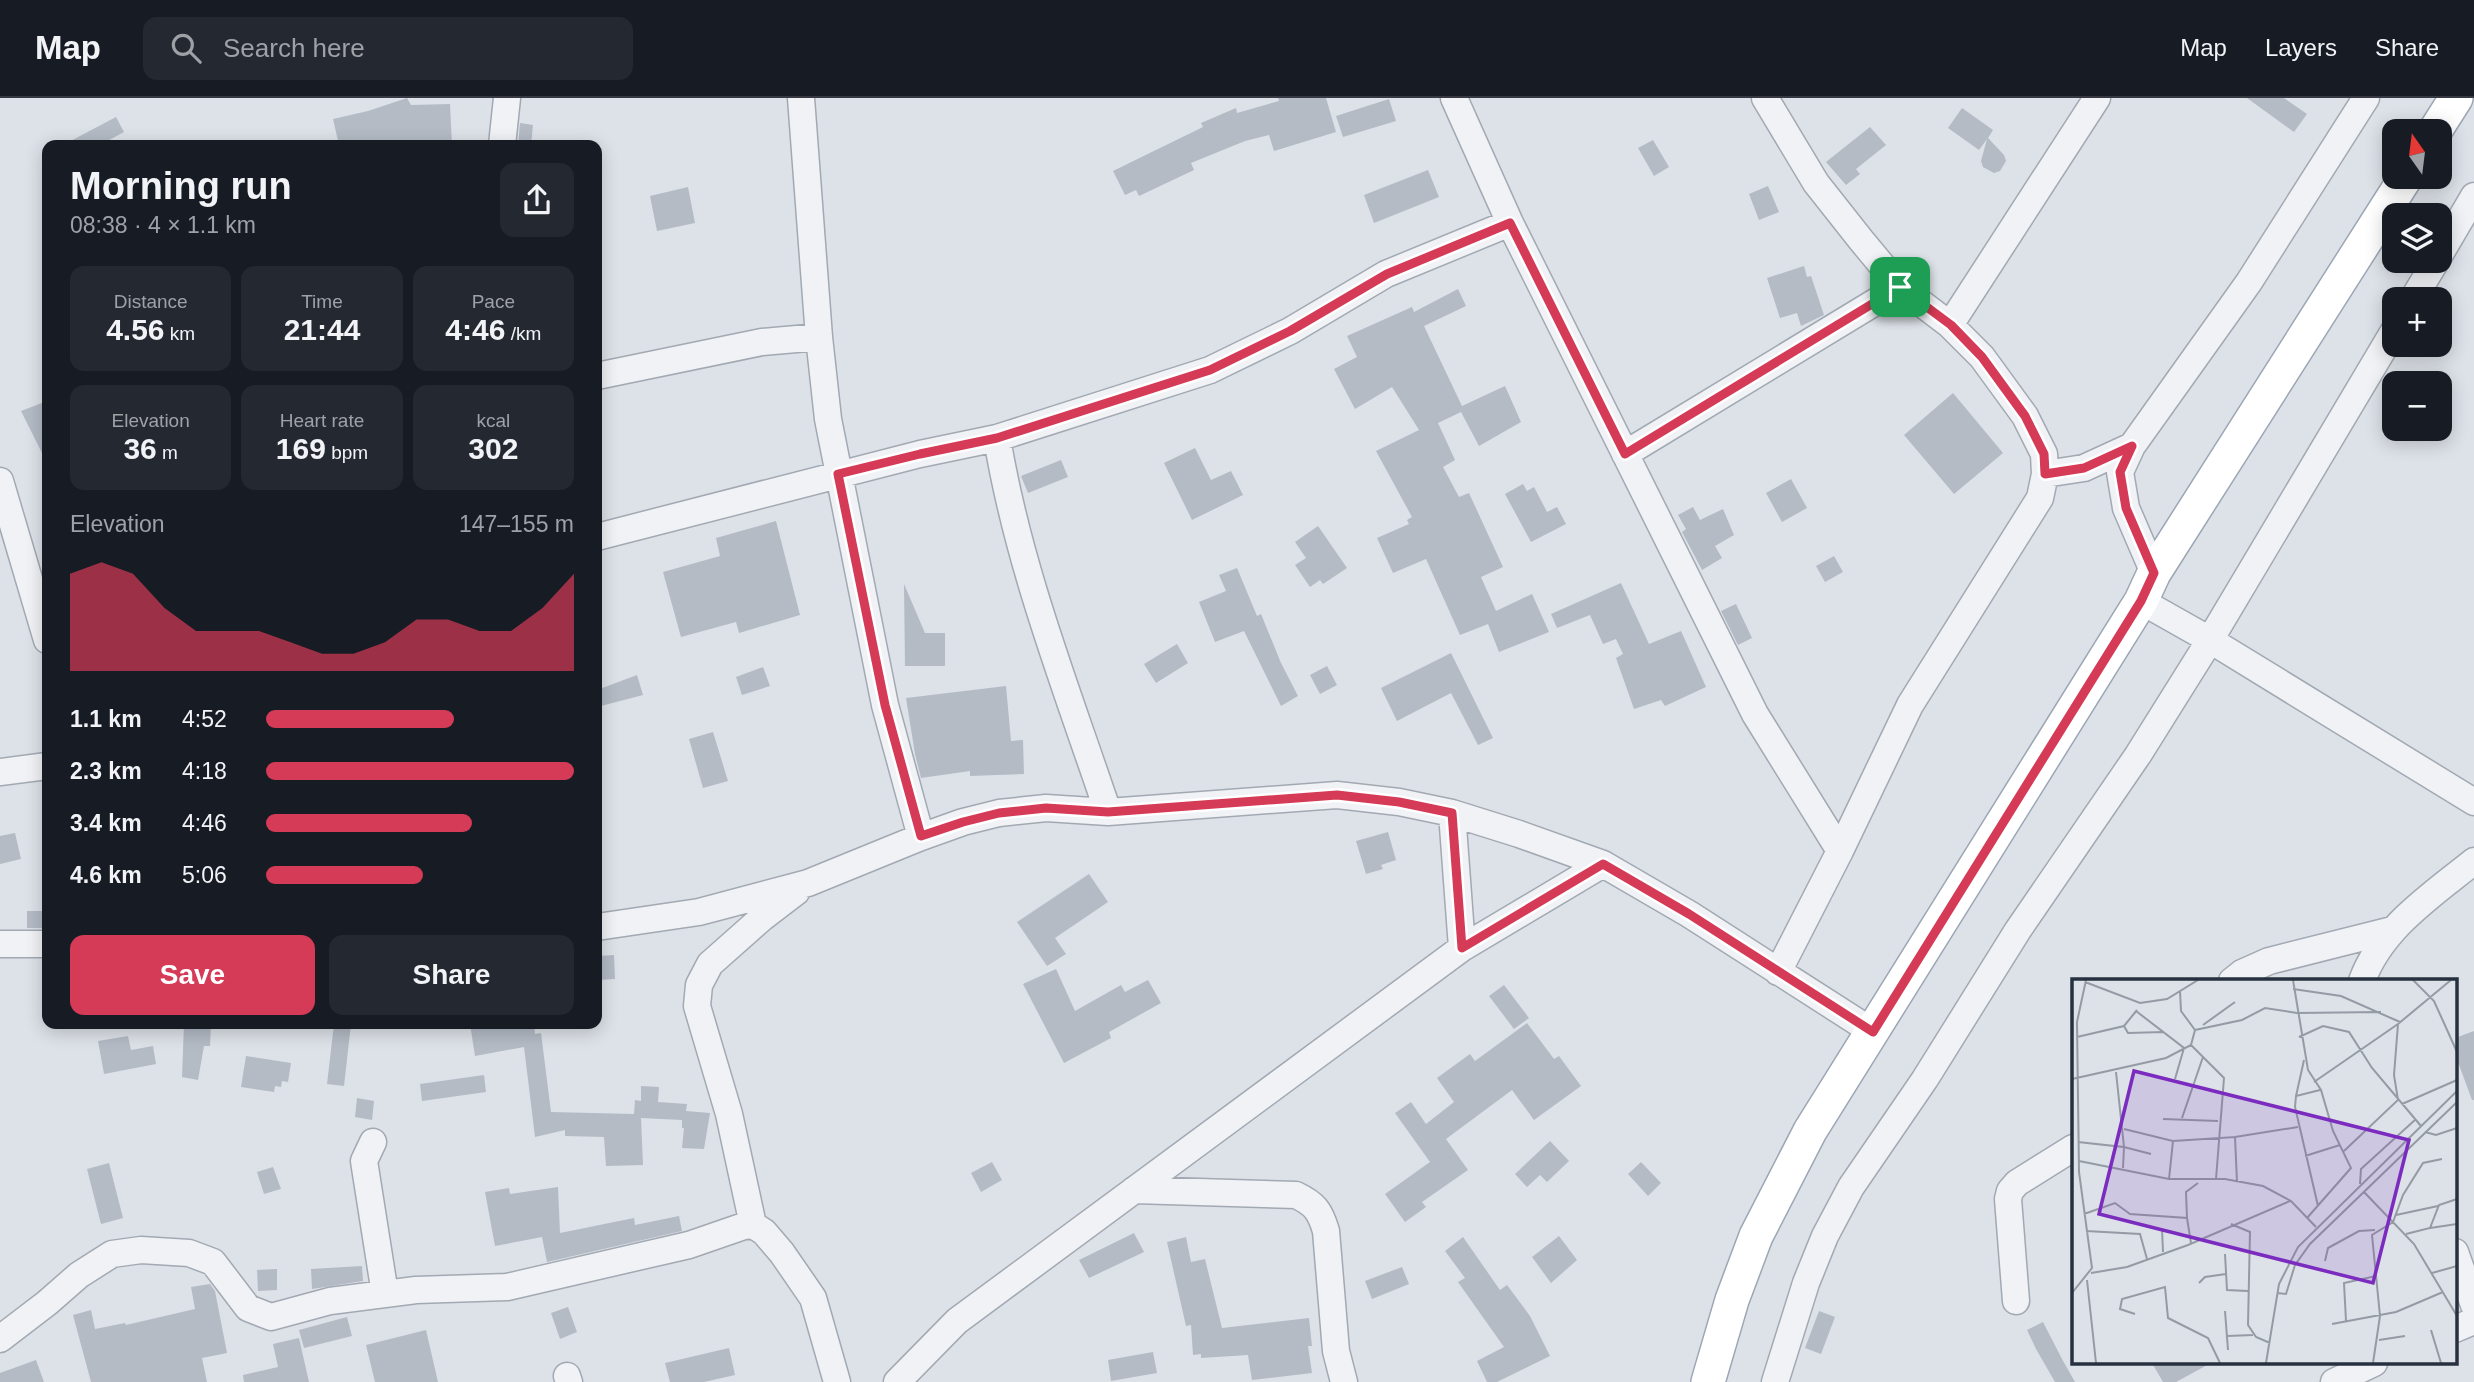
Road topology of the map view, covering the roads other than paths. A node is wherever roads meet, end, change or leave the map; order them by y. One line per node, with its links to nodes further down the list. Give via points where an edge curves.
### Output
1 (507, 98): 9 (street)
2 (801, 98): 16 (street)
3 (1454, 98): 12 (street)
4 (1766, 98): 14 (street, via 1816,183)
5 (2097, 98): 15 (street)
6 (2366, 98): 20 (street, via 2249,282)
7 (2456, 98): 8 (main road)
8 (2443, 119)
9 (503, 140)
10 (2398, 189): 26 (main road)
11 (2474, 197): 13 (street)
12 (1510, 223): 19 (street, via 1387,274 1290,331 1210,370); 21 (street)
13 (2452, 234)
14 (1900, 287): 15 (street); 21 (street)
15 (1951, 325): 23 (street, via 1982,357 2025,416 2044,454)
16 (819, 337): 18 (street, via 762,342); 22 (street)
17 (2382, 351): 28 (street)
18 (602, 375)
19 (997, 438): 22 (street); 32 (street, via 1037,601)
20 (2132, 446): 23 (street, via 2084,468); 26 (street, via 2120,472)
21 (1625, 454): 35 (street, via 1755,714)
22 (838, 474): 25 (street); 34 (street, via 885,705)
23 (2045, 474): 35 (street, via 2040,498 1910,705)
24 (0, 481): 27 (street)
25 (602, 536)
26 (2148, 587): 28 (street); 47 (main road)
27 (42, 605)
28 (2210, 640): 31 (street); 64 (street, via 1851,1187 1825,1236)
29 (42, 767): 30 (street)
30 (0, 772)
31 (2474, 802)
32 (1108, 812): 33 (street, via 1337,795); 34 (street, via 1046,808 999,813)
33 (1452, 813): 37 (street); 43 (street)
34 (921, 836): 38 (street)
35 (1840, 851): 44 (street)
36 (2474, 861): 40 (street)
37 (1603, 864): 43 (street); 44 (street)
38 (808, 883): 39 (street, via 699,912); 51 (street, via 710,964 699,985 697,1006 729,1114)
39 (602, 926)
40 (2392, 930): 45 (street, via 2269,961); 46 (street)
41 (0, 944): 42 (street)
42 (42, 944)
43 (1462, 948): 50 (street)
44 (1777, 972): 47 (street)
45 (2234, 979)
46 (2363, 979)
47 (1873, 1032): 63 (main road, via 1810,1131 1756,1236)
48 (373, 1142): 53 (street, via 364,1161)
49 (2072, 1149): 54 (street, via 2010,1191)
50 (1135, 1190): 61 (street, via 957,1321); 62 (street, via 1296,1195 1308,1200 1320,1213 1326,1231 1336,1351)
51 (753, 1226): 53 (street, via 507,1287); 60 (street, via 764,1231 813,1298)
52 (2456, 1255): 55 (street)
53 (385, 1294): 58 (street, via 330,1301 271,1317 248,1308 213,1262 189,1252 141,1250 112,1254)
54 (2016, 1301)
55 (2474, 1305)
56 (2474, 1321): 57 (street)
57 (2456, 1329)
58 (0, 1339)
59 (2372, 1364): 65 (street)
60 (837, 1382)
61 (897, 1382)
62 (1344, 1382)
63 (1708, 1382)
64 (1775, 1382)
65 (2334, 1382)

